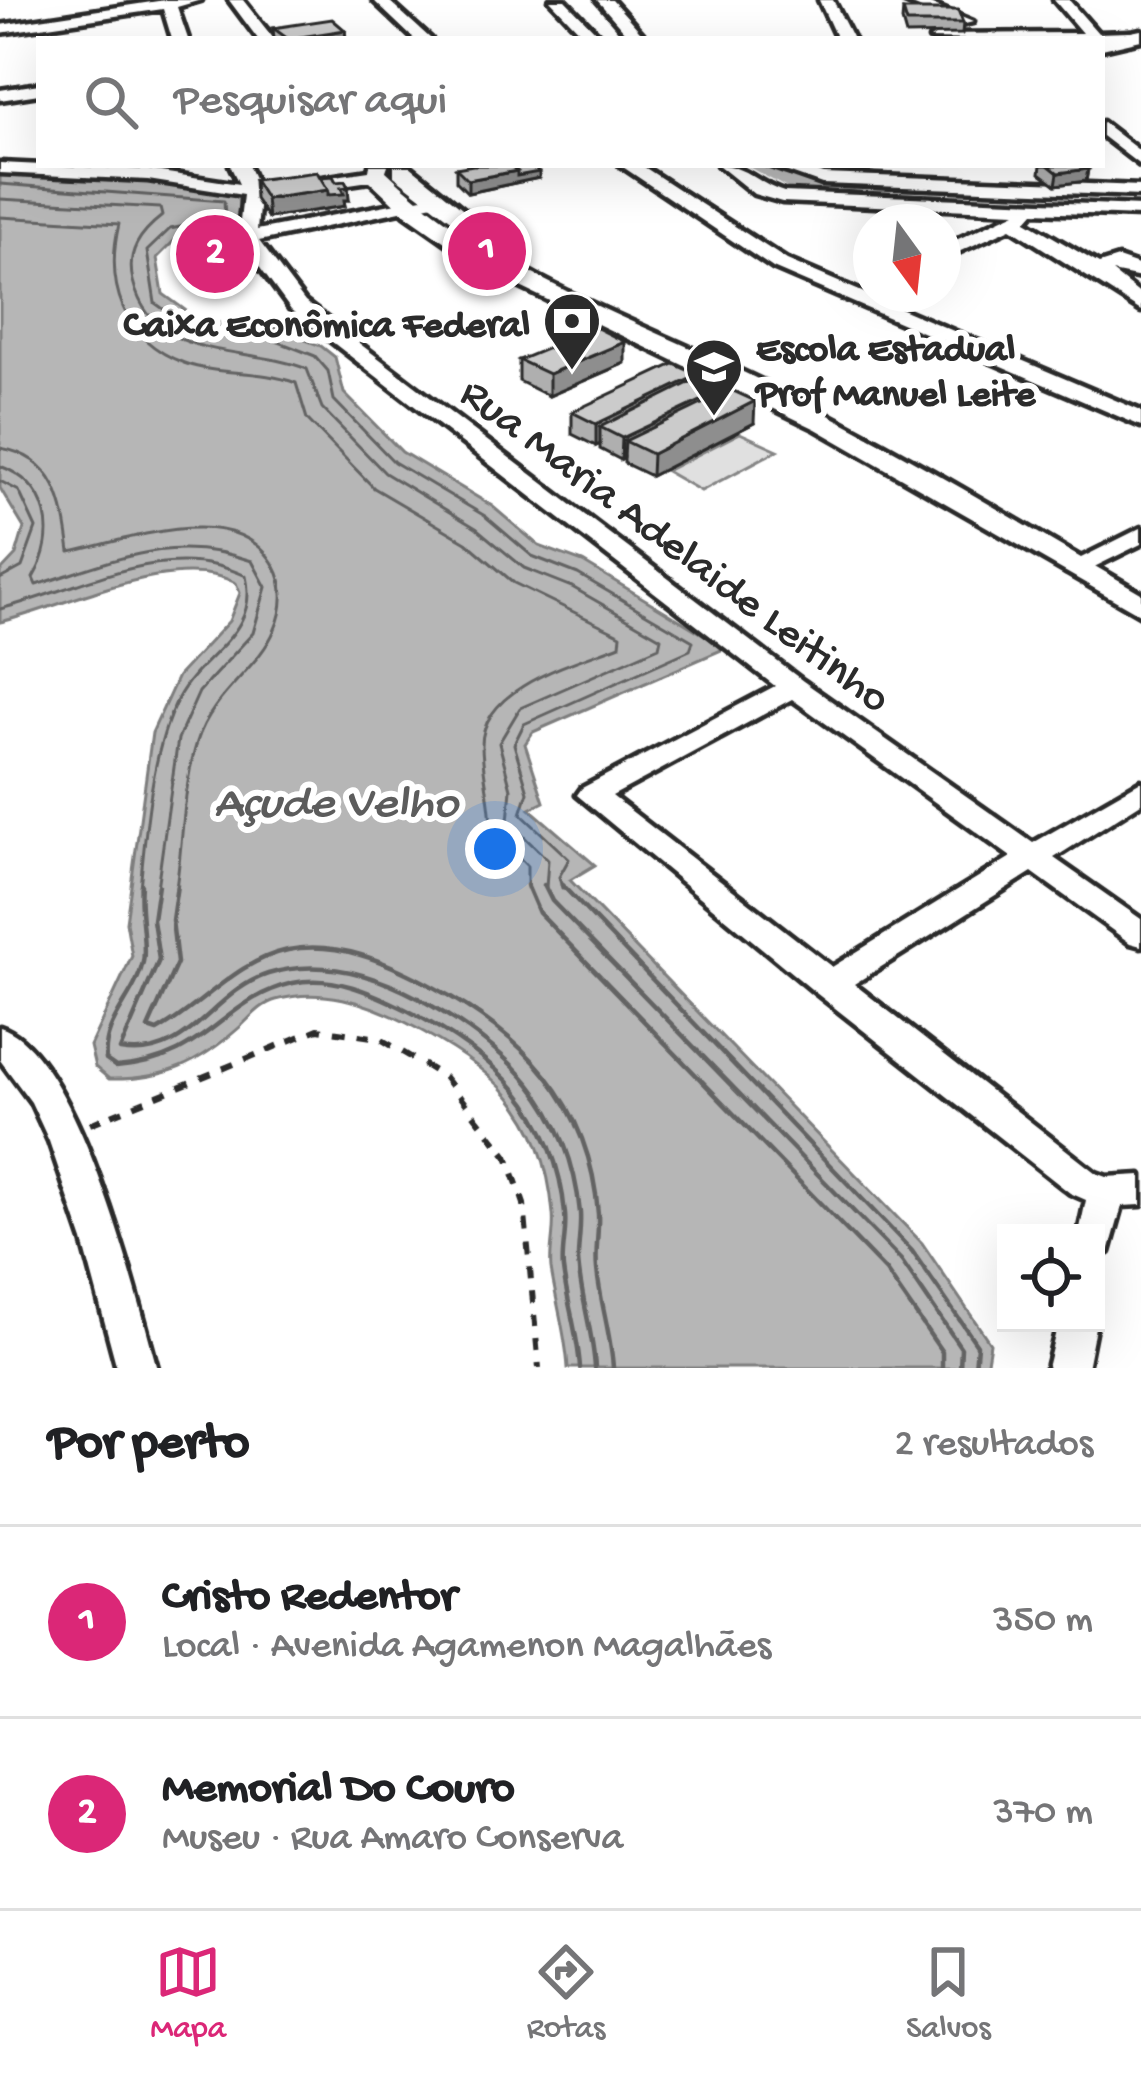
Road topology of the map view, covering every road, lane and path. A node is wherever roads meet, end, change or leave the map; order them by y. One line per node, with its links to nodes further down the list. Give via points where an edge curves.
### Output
1 (35, 0): 12 (street)
2 (194, 0): 11 (street)
3 (236, 0): 15 (street)
4 (380, 0): 16 (street)
5 (557, 0): 17 (street)
6 (604, 0): 18 (street)
7 (826, 0): 19 (street)
8 (907, 0): 20 (street)
9 (1062, 0): 10 (street); 21 (street)
10 (1076, 0)
11 (169, 4): 12 (street); 14 (street)
12 (53, 21): 13 (street)
13 (0, 29)
14 (179, 36)
15 (264, 36)
16 (420, 36)
17 (592, 36)
18 (636, 36)
19 (844, 36)
20 (1003, 36)
21 (1092, 36)
22 (1137, 37): 23 (street); 24 (main road)
23 (1105, 38)
24 (1105, 43)
25 (36, 89): 26 (street)
26 (0, 95)
27 (1105, 131): 28 (street)
28 (1141, 161)
29 (0, 168): 38 (street, via 179,178)
30 (240, 168): 38 (street)
31 (634, 168): 51 (street, via 780,264)
32 (731, 168): 41 (street, via 782,197)
33 (783, 168): 36 (street)
34 (835, 168): 36 (street)
35 (386, 169): 38 (street); 39 (main road); 40 (main road)
36 (798, 175): 37 (street)
37 (1141, 191)
38 (252, 192): 46 (street)
39 (437, 198): 40 (street); 43 (main road)
40 (407, 205): 45 (main road); 46 (street)
41 (1041, 208): 42 (street); 44 (street)
42 (1141, 211)
43 (466, 221): 45 (main road); 48 (main road)
44 (1012, 221): 47 (street); 49 (street)
45 (441, 228): 48 (main road)
46 (248, 238): 58 (street, Rua Maria Adelaide Leitinho, via 298,305)
47 (961, 245)
48 (489, 250): 56 (main road, via 598,317 801,411)
49 (1096, 271): 50 (street, via 1118,264); 52 (street)
50 (1141, 272)
51 (853, 288)
52 (1139, 302)
53 (907, 312): 54 (street)
54 (1141, 418)
55 (1141, 535): 56 (street)
56 (1076, 568): 57 (main road)
57 (1141, 606)
58 (793, 687): 60 (street, Rua Maria Adelaide Leitinho); 62 (street, via 592,795)
59 (1141, 790): 60 (street)
60 (1032, 857): 61 (street, Rua Maria Adelaide Leitinho); 62 (street)
61 (1141, 935)
62 (828, 985): 65 (street, via 1083,1183)
63 (0, 1040): 64 (street, via 18,1051)
64 (62, 1135): 68 (street); 69 (path, via 318,1029 380,1038 444,1077 508,1156 524,1204)
65 (1124, 1191): 66 (street)
66 (1105, 1225)
67 (1075, 1332): 70 (street)
68 (137, 1368)
69 (539, 1368)
70 (1067, 1368)

